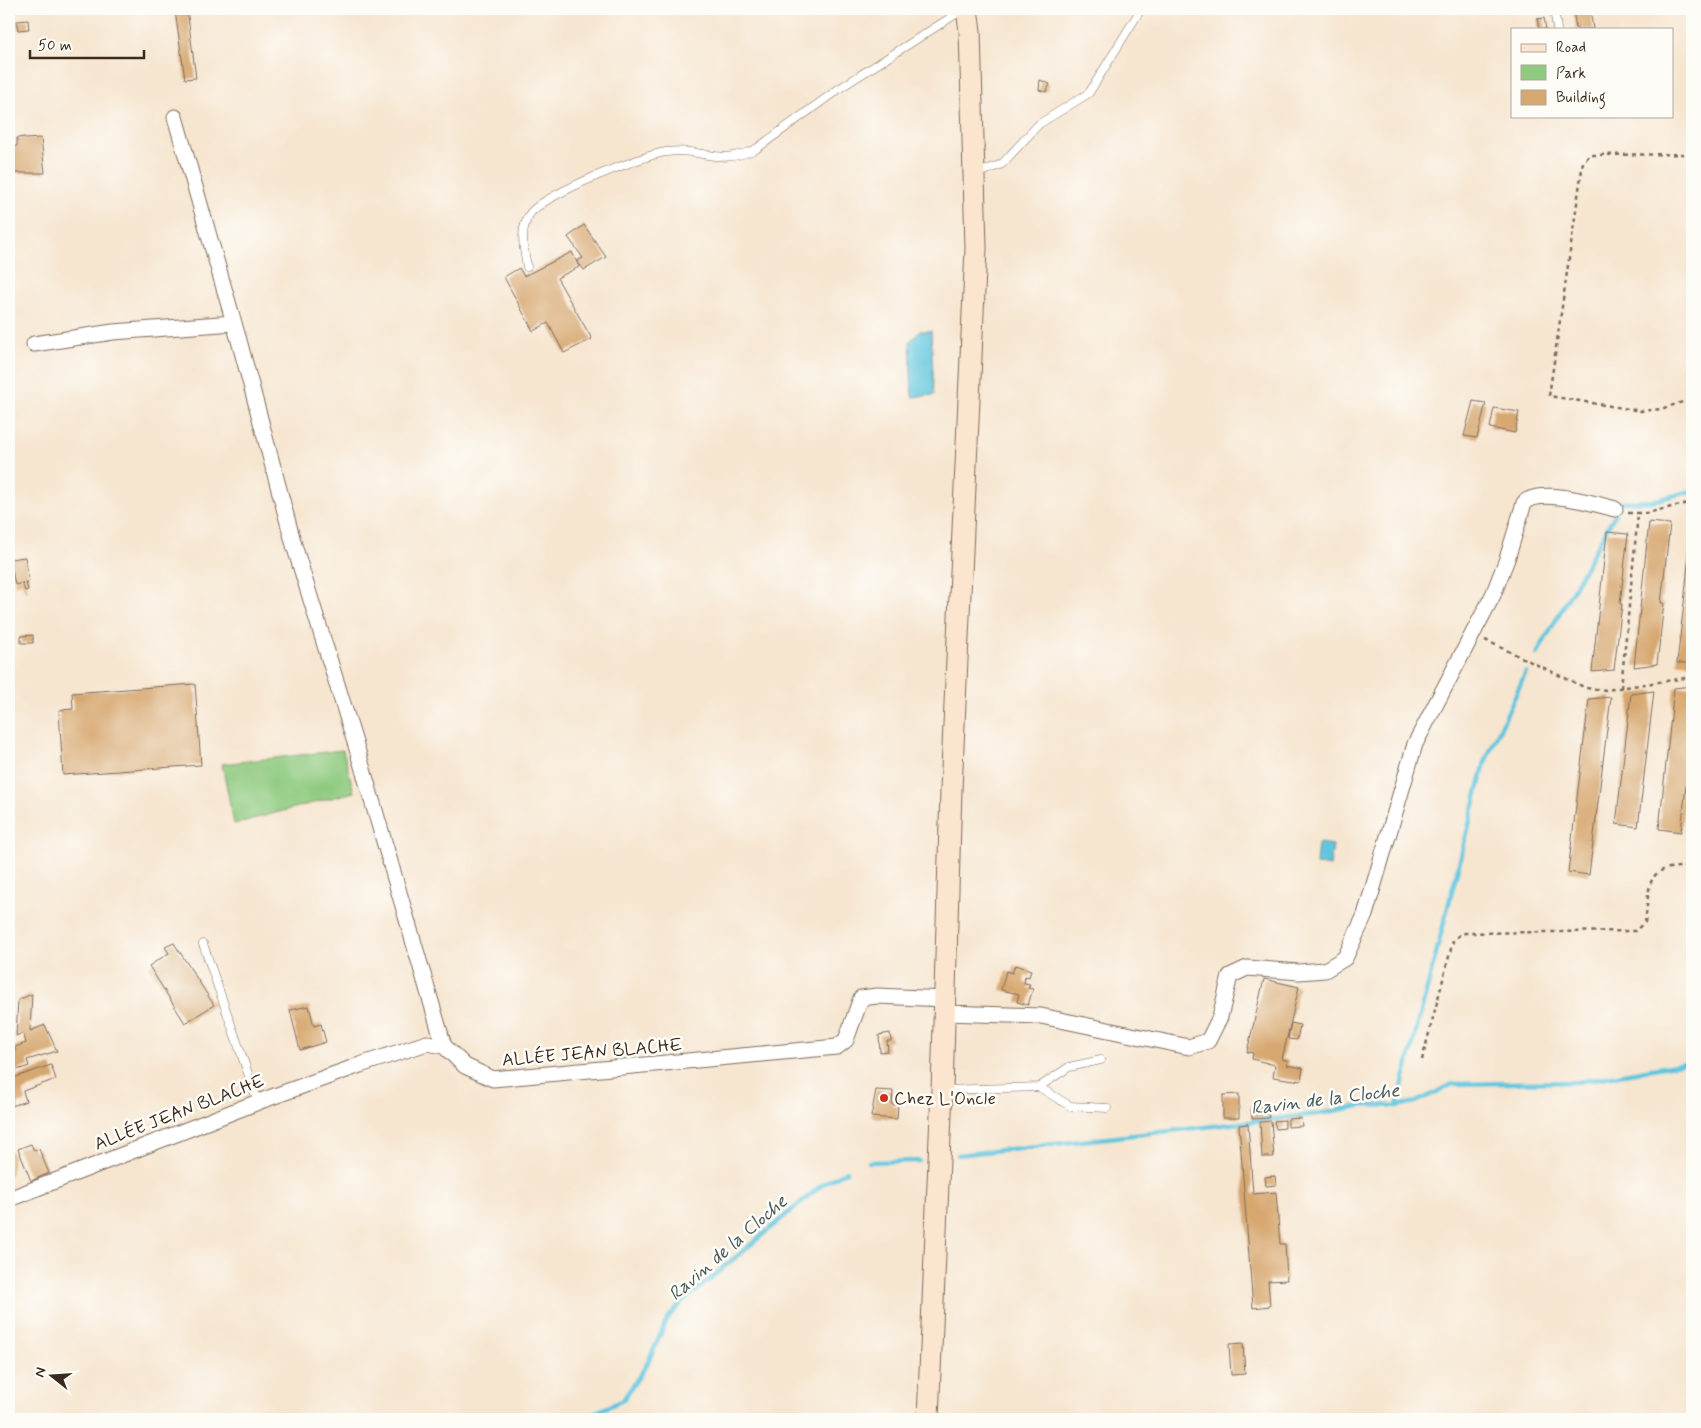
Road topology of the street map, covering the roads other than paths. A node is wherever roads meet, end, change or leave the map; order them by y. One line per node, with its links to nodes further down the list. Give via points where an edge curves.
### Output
1 (965, 9): 6 (main road, via 970,31); 7 (lane, via 840,88 749,153 729,158 666,152 594,177 543,202 530,213 524,225)
2 (1141, 9): 6 (lane, via 1089,92 1039,124 1002,164)
3 (1554, 9): 4 (lane)
4 (1557, 28)
5 (175, 117): 8 (street)
6 (974, 175): 12 (main road, via 976,248 951,790)
7 (527, 267)
8 (234, 323): 9 (street, via 113,332); 13 (street, via 294,545)
9 (34, 344)
10 (1615, 509): 12 (street, via 1565,498 1537,496 1528,499 1522,507 1500,579 1415,744 1365,915 1345,958 1325,970 1299,972 1247,968 1230,976 1220,1017 1208,1041 1189,1048 1041,1016)
11 (203, 944): 17 (lane)
12 (945, 1006): 13 (street, ALLÉE JEAN BLACHE, via 877,996 861,998 846,1040 837,1047 493,1079 465,1066); 16 (main road)
13 (444, 1046): 17 (street, ALLÉE JEAN BLACHE, via 427,1044)
14 (1101, 1060): 15 (lane, via 1069,1067)
15 (1039, 1087): 16 (lane); 18 (lane, via 1070,1106)
16 (942, 1090): 20 (main road)
17 (258, 1102): 19 (street, ALLÉE JEAN BLACHE)
18 (1107, 1108)
19 (9, 1199)
20 (930, 1419)

